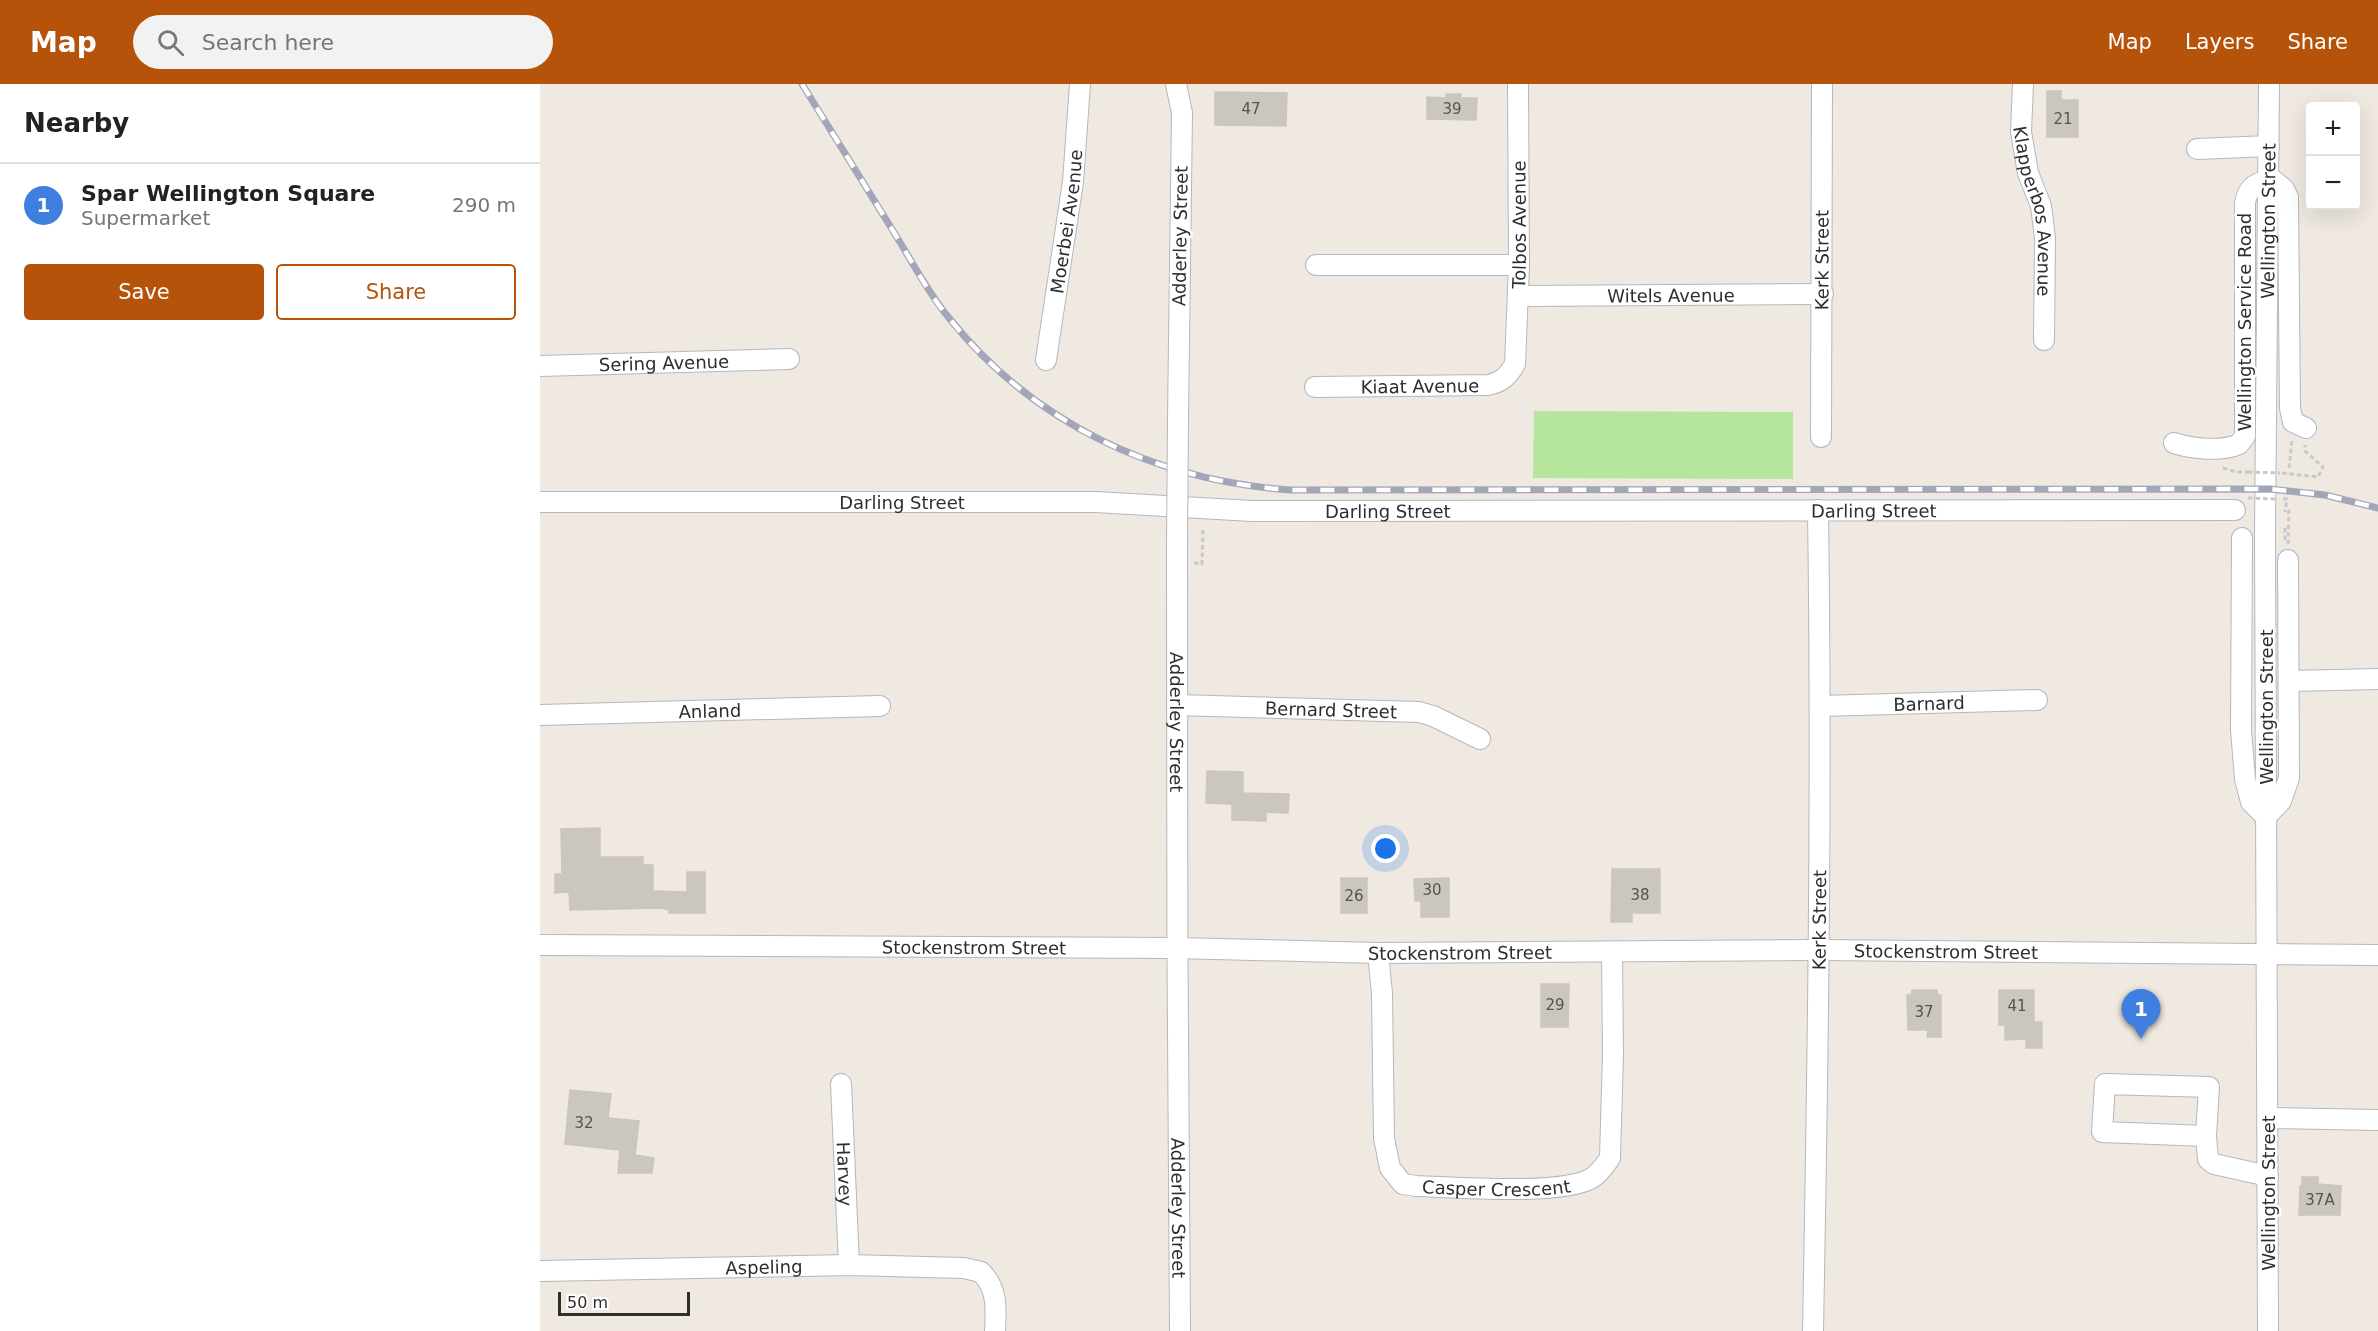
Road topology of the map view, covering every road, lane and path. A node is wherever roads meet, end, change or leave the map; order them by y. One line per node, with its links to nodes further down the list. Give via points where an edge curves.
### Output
1 (1080, 84): 18 (street, Moerbei Avenue, via 1073,182)
2 (1176, 84): 8 (street, Adderley Street)
3 (1188, 84): 8 (street, Adderley Street)
4 (1518, 84): 13 (street, Tolbos Avenue)
5 (1821, 84): 14 (street, Kerk Street)
6 (2023, 84): 16 (street, Klapperbos Avenue, via 2021,132 2045,238)
7 (2269, 84): 9 (street, Wellington Street)
8 (1182, 113): 41 (street, Adderley Street, bridge)
9 (2269, 146): 10 (street); 11 (street, Wellington Street)
10 (2197, 149)
11 (2267, 179): 22 (street, via 2284,189 2288,197 2289,395); 24 (street, Wellington Service Road, via 2251,188 2245,203 2245,436 2239,444 2228,447); 46 (street, Wellington Street)
12 (1316, 265): 13 (street)
13 (1519, 265): 15 (street, Tolbos Avenue)
14 (1823, 294): 15 (street, Witels Avenue); 23 (street, Kerk Street)
15 (1519, 296): 19 (street, Tolbos Avenue)
16 (2044, 340)
17 (789, 360): 20 (street, Sering Avenue)
18 (1046, 360)
19 (1515, 364): 21 (street, Kiaat Avenue, via 1504,379 1488,385)
20 (540, 366)
21 (1315, 387)
22 (2300, 425): 26 (path)
23 (1821, 437)
24 (2174, 443)
25 (2305, 451): 27 (path, bridge, via 2323,467 2318,477)
26 (2289, 468)
27 (2236, 472)
28 (2278, 499): 30 (path, bridge)
29 (540, 502): 32 (street, Darling Street, via 1095,502 1252,511)
30 (2242, 504): 32 (street, Darling Street)
31 (2289, 507): 36 (path)
32 (1818, 510): 43 (street, Kerk Street)
33 (2285, 512): 36 (path)
34 (1203, 520): 37 (path)
35 (2242, 538): 46 (street, via 2241,730 2245,778 2251,802)
36 (2288, 560): 39 (street)
37 (1202, 561)
38 (2378, 679): 39 (street)
39 (2289, 681): 46 (street, via 2289,778 2281,801)
40 (2037, 700): 43 (street, Barnard)
41 (1177, 705): 45 (street, Bernard Street, via 1419,712); 48 (street, Adderley Street)
42 (880, 706): 44 (street, Anland)
43 (1821, 706): 49 (street, Kerk Street)
44 (540, 715)
45 (1480, 739)
46 (2266, 817): 52 (street, Wellington Street)
47 (540, 945): 48 (street, Stockenstrom Street)
48 (1176, 948): 51 (street, Stockenstrom Street); 62 (street, Adderley Street)
49 (1820, 950): 50 (street, Stockenstrom Street); 52 (street, Stockenstrom Street); 63 (street, Kerk Street)
50 (1612, 952): 51 (street, Stockenstrom Street); 51 (street, Casper Crescent, via 1610,1158 1590,1179 1570,1186 1536,1188 1416,1186 1403,1184 1390,1168 1384,1138)
51 (1378, 953)
52 (2268, 954): 53 (street, Stockenstrom Street); 55 (street, Wellington Street)
53 (2378, 955)
54 (841, 1084): 59 (street, Harvey)
55 (2268, 1118): 56 (street); 58 (street, Wellington Street)
56 (2378, 1120)
57 (2206, 1136): 57 (street, via 2209,1087 2106,1084 2102,1132); 58 (street, via 2208,1159 2214,1164)
58 (2268, 1176): 64 (street, Wellington Street)
59 (849, 1265): 60 (street, Aspeling); 61 (street, Aspeling, via 964,1268 981,1272 994,1294)
60 (540, 1271)
61 (995, 1331)
62 (1180, 1331)
63 (1813, 1331)
64 (2268, 1331)

